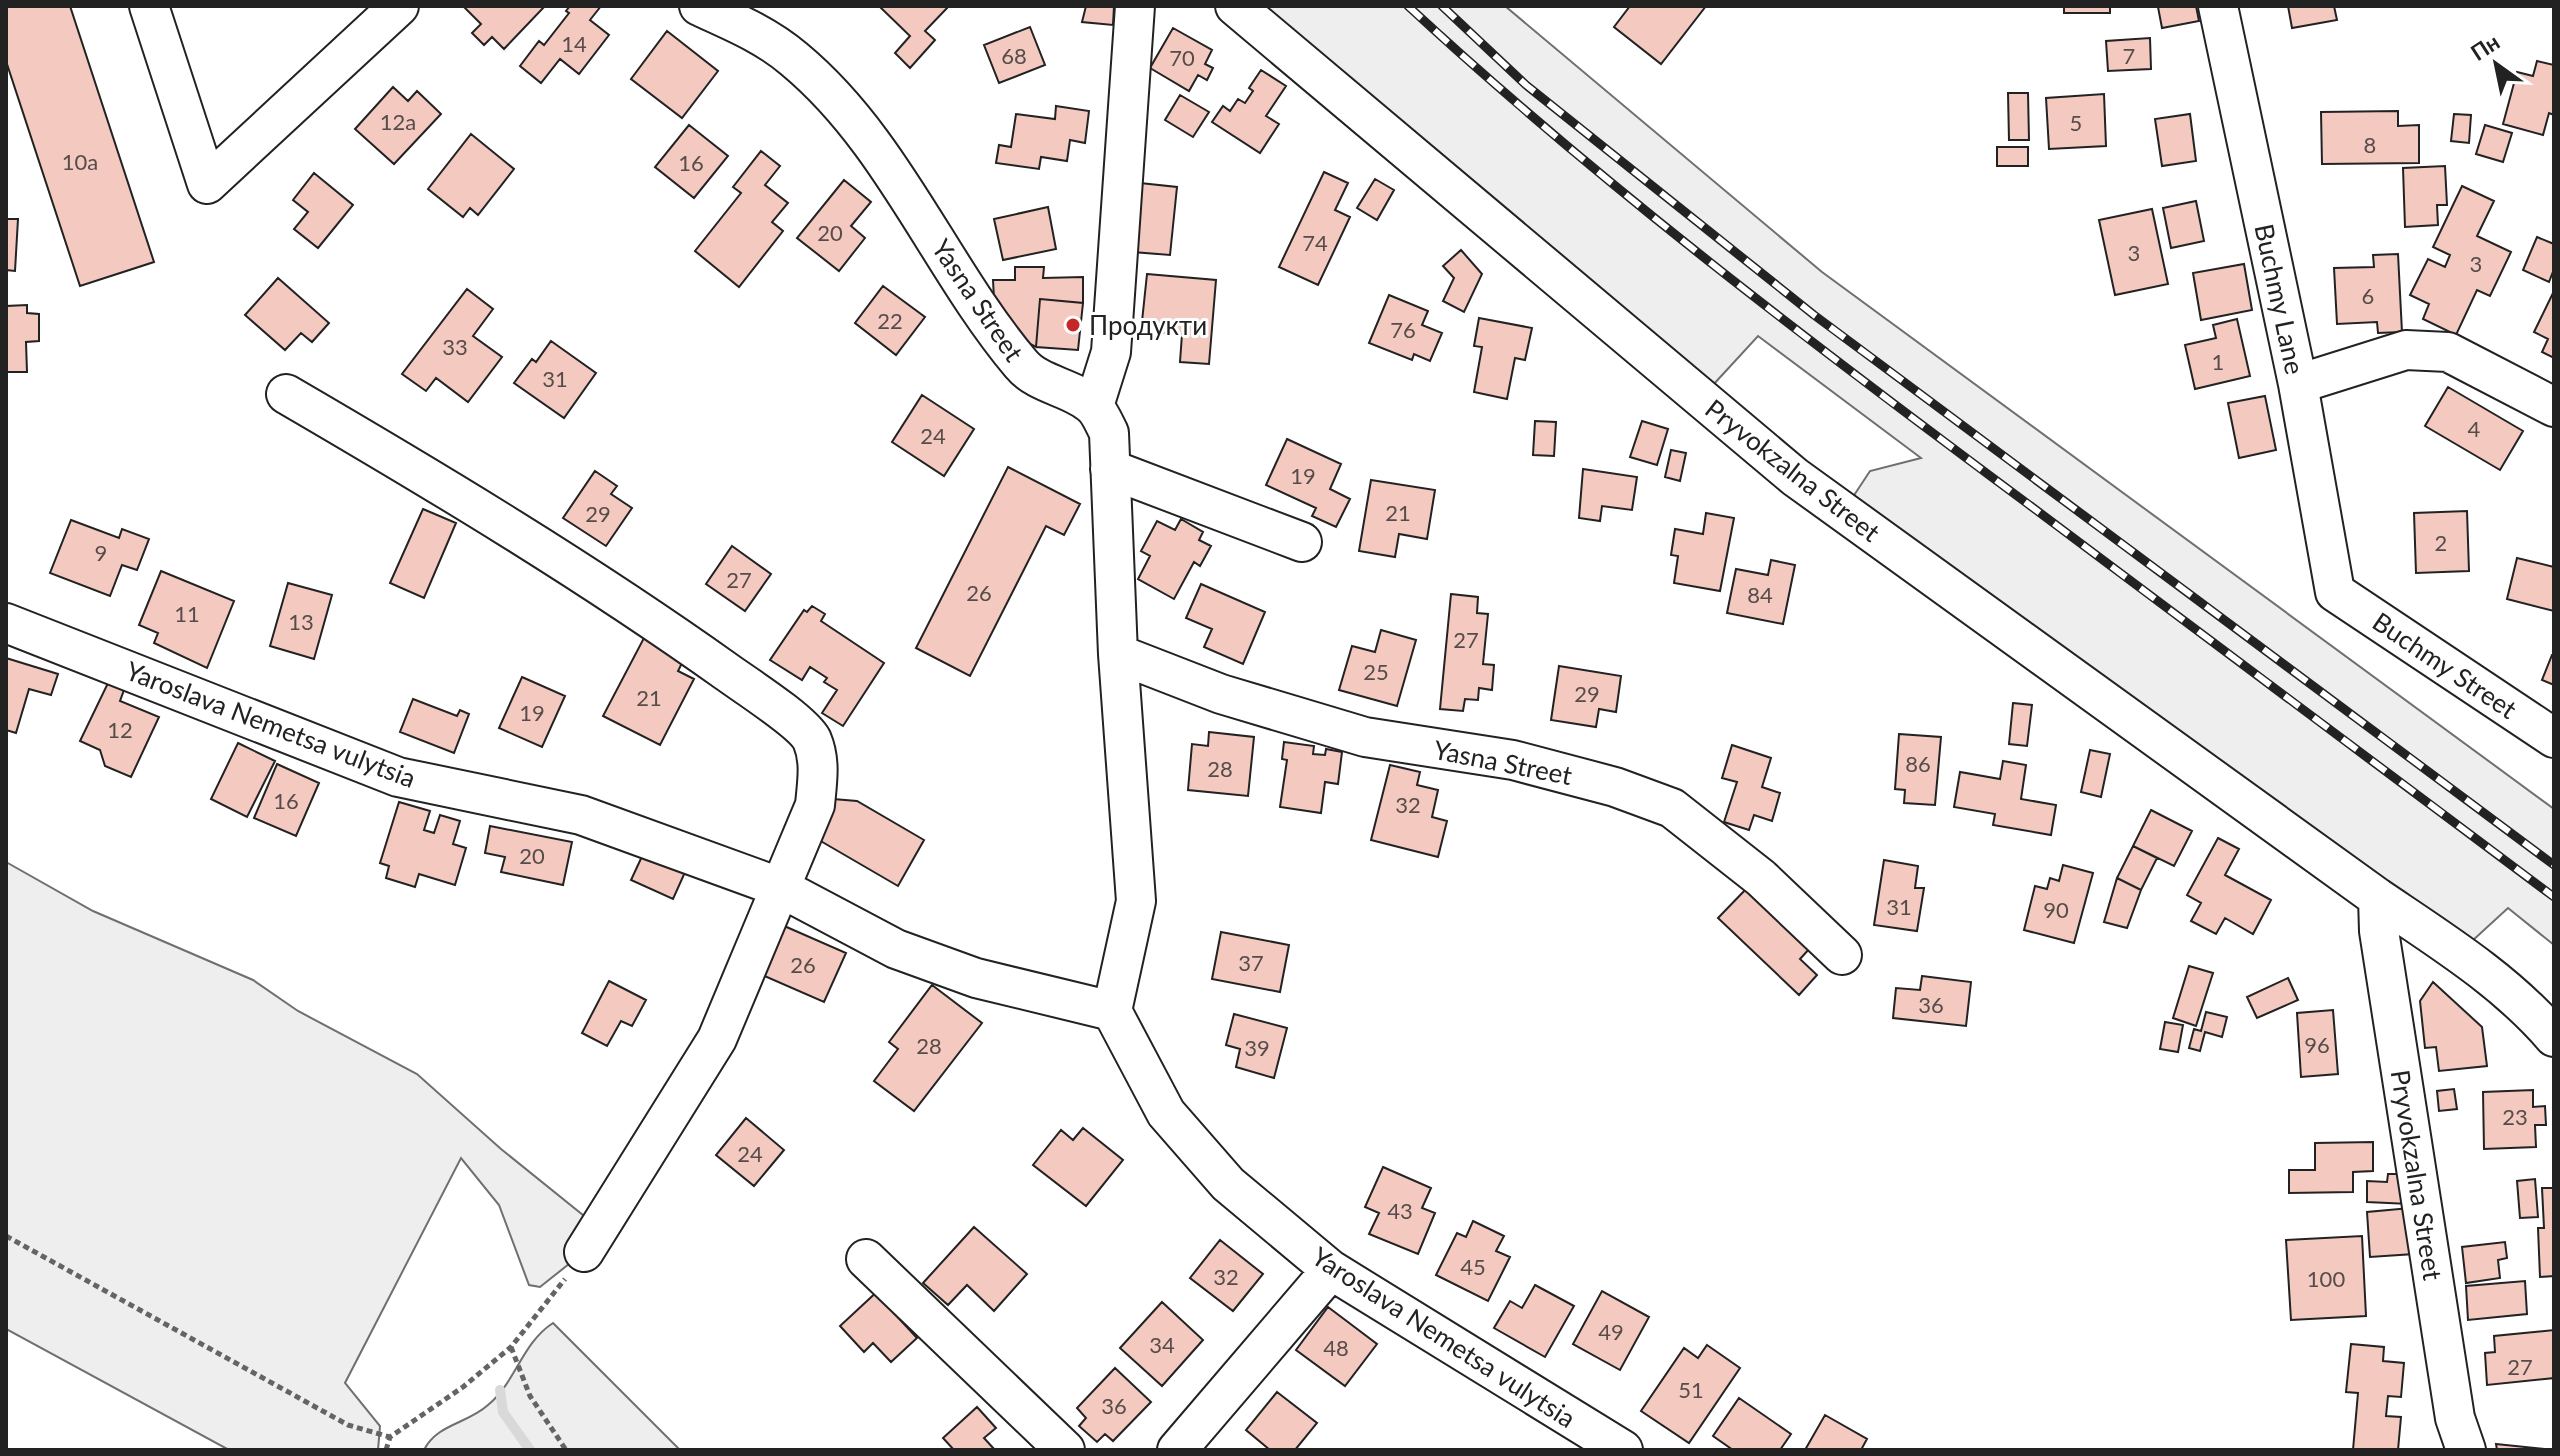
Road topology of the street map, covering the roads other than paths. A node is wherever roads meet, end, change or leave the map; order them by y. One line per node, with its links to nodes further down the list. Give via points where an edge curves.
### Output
1 (149, 6): 2 (street, via 207,184)
2 (399, 6)
3 (699, 6): 9 (street, Yasna Street, via 748,28 793,57 824,86 914,206 991,329 1027,372)
4 (1135, 6): 9 (street, via 1111,352)
5 (1235, 6): 18 (street, Pryvokzalna Street, via 1795,477)
6 (2218, 6): 7 (street, Buchmy Lane)
7 (2298, 384): 10 (street, via 2406,350 2448,352); 13 (street, Buchmy Lane)
8 (286, 394): 17 (street, via 612,591 811,738 819,768 815,805)
9 (1094, 406): 11 (street, via 1109,433)
10 (2554, 407)
11 (1110, 469): 12 (street); 15 (street)
12 (1302, 542)
13 (2335, 592): 16 (street, Buchmy Street)
14 (6, 623): 17 (street, Yaroslava Nemetsa vulytsia, via 398,777 581,815)
15 (1118, 654): 19 (street, Yasna Street, via 1221,694 1365,737 1513,760 1672,808 1761,878); 20 (street, via 1136,901)
16 (2554, 738)
17 (779, 887): 20 (street, Yaroslava Nemetsa vulytsia, via 896,949 976,978); 22 (street, via 717,1039)
18 (2378, 898): 21 (street, Pryvokzalna Street, via 2501,985); 28 (street, Pryvokzalna Street, via 2455,1418)
19 (1842, 955)
20 (1112, 1011): 24 (street, Yaroslava Nemetsa vulytsia, via 1166,1113 1228,1184)
21 (2554, 1037)
22 (584, 1252)
23 (866, 1259): 25 (street)
24 (1331, 1270): 26 (street); 27 (street, Yaroslava Nemetsa vulytsia)
25 (1065, 1450)
26 (1177, 1450)
27 (1623, 1450)
28 (2466, 1450)

